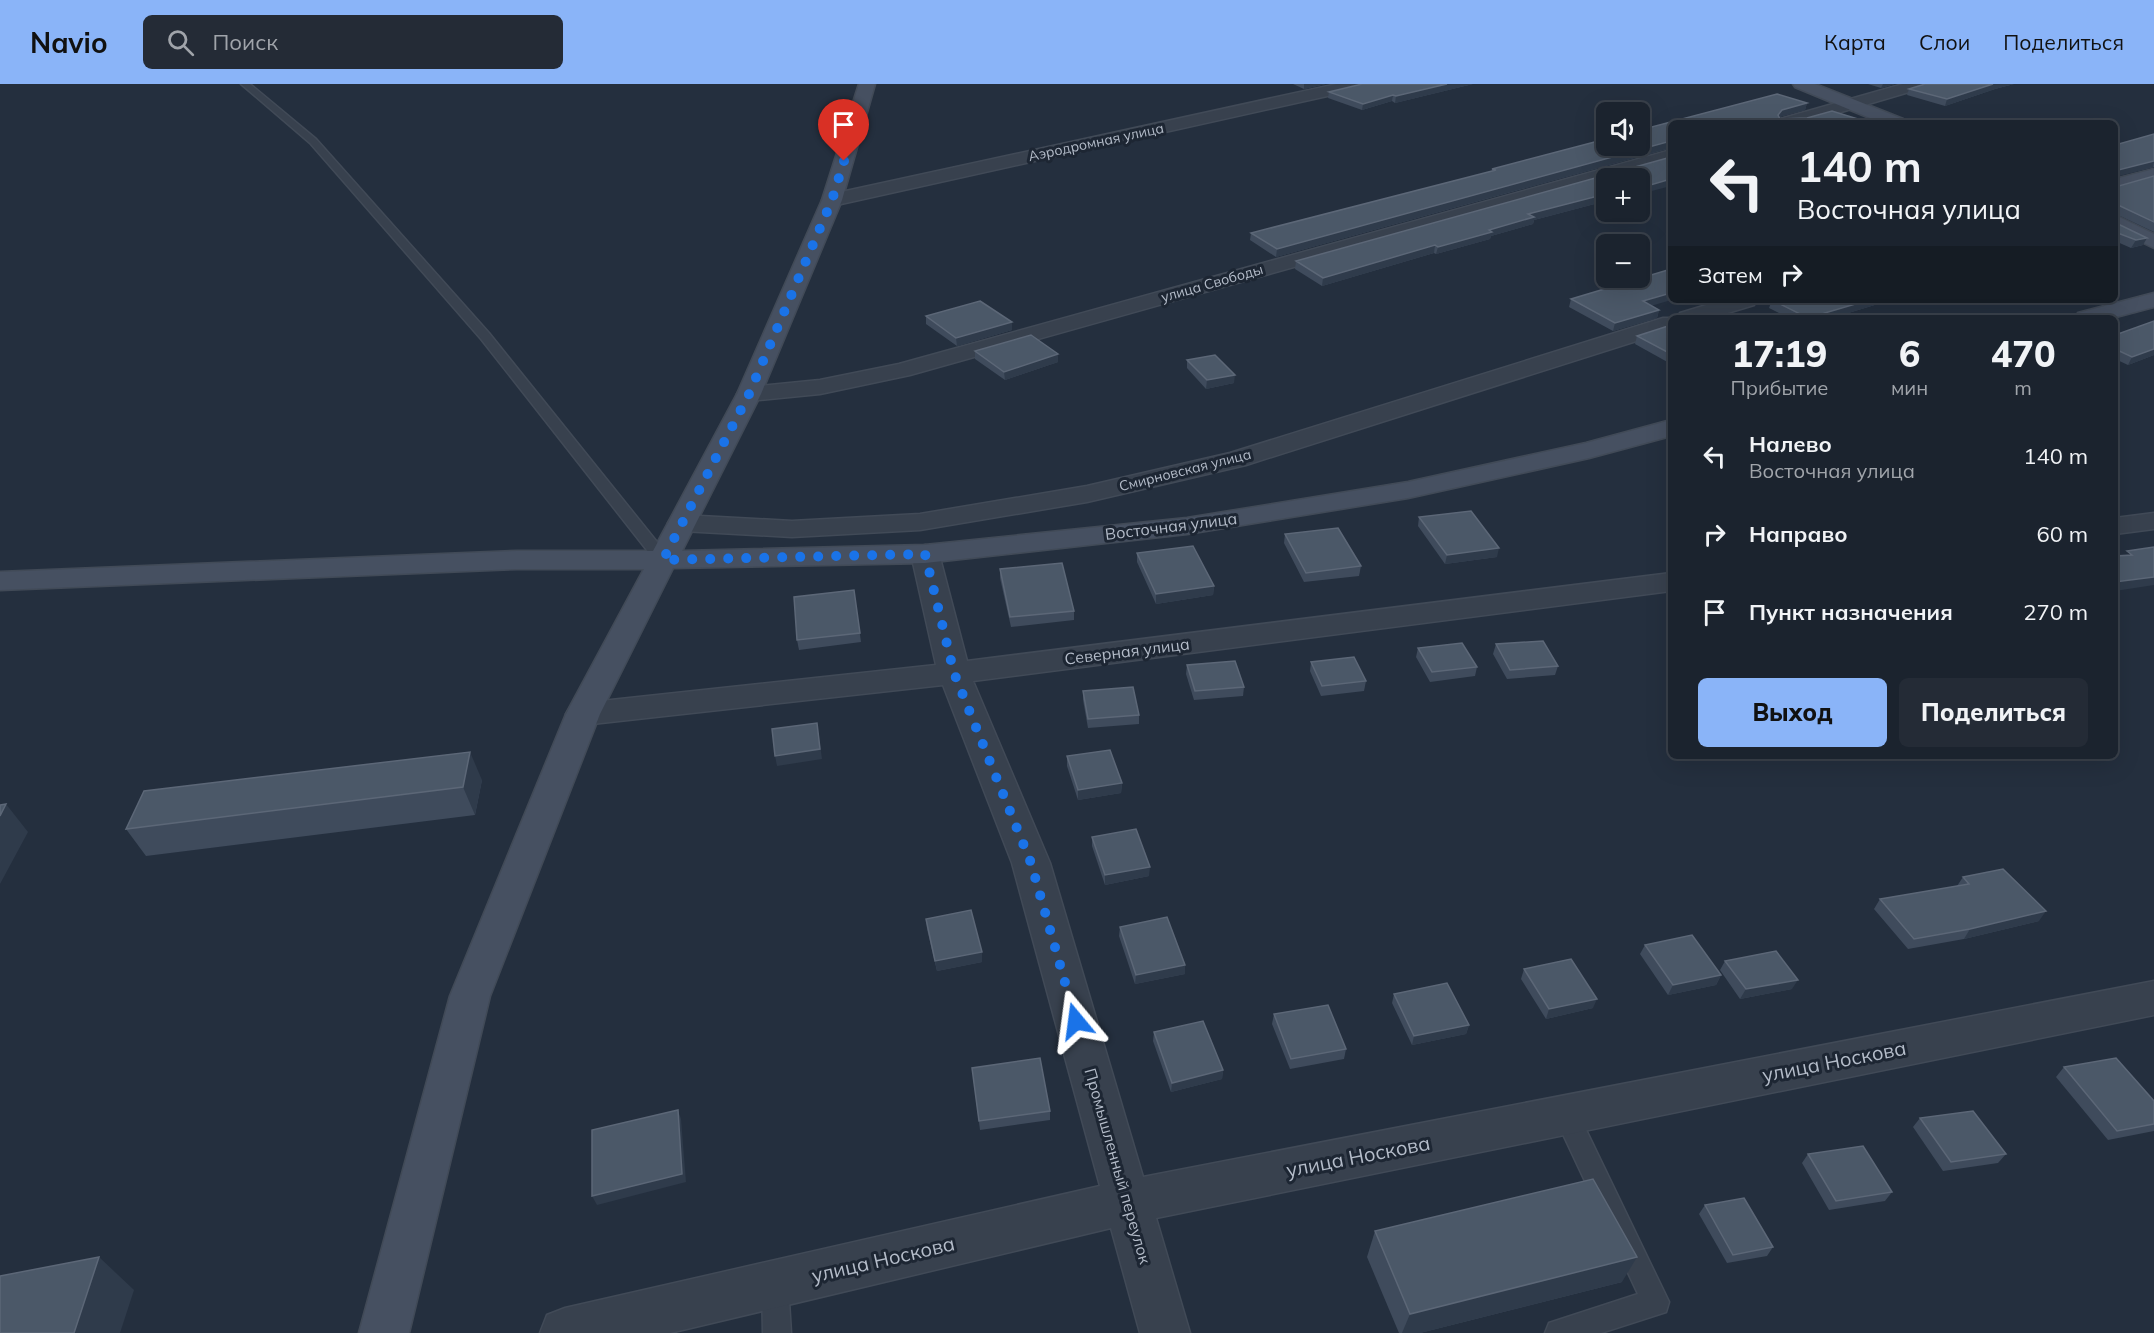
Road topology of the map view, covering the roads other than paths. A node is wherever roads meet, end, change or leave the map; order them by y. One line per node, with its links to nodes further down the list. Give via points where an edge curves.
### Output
1 (245, 84): 26 (lane, via 313,141 485,336)
2 (867, 84): 12 (street)
3 (1359, 84): 12 (street, Аэродромная улица)
4 (1801, 84): 6 (street)
5 (1920, 84): 6 (street)
6 (1851, 105): 7 (street); 8 (street)
7 (1797, 120)
8 (1889, 120)
9 (1668, 156): 20 (street, улица Свободы, via 902,370 820,387)
10 (2154, 174): 11 (street)
11 (2118, 184)
12 (832, 200): 20 (street)
13 (2118, 223): 14 (street)
14 (2154, 242)
15 (2154, 300): 18 (street)
16 (1736, 303): 17 (street)
17 (1698, 315)
18 (2097, 315)
19 (1668, 324): 23 (street, Смирновская улица, via 1237,459 1087,494 920,522 792,529)
20 (749, 394): 23 (street)
21 (1668, 429): 25 (street, Восточная улица, via 1408,490 1187,526)
22 (2154, 521): 24 (street)
23 (682, 523): 26 (street)
24 (2118, 526)
25 (925, 554): 26 (street, Восточная улица); 29 (street, Промышленный переулок)
26 (663, 560): 27 (street, Восточная улица, via 517,560); 30 (street)
27 (0, 581)
28 (1668, 582): 29 (street, Северная улица)
29 (954, 673): 30 (street, Северная улица); 33 (street, Промышленный переулок, via 1031,863)
30 (583, 714): 35 (street, via 470,996)
31 (2154, 998): 32 (street, улица Носкова)
32 (1566, 1115): 33 (street, улица Носкова); 39 (lane, via 1656,1302)
33 (1128, 1202): 34 (street, улица Носкова); 38 (street, Промышленный переулок)
34 (775, 1284): 36 (street, улица Носкова); 37 (lane)
35 (384, 1333)
36 (566, 1333)
37 (777, 1333)
38 (1165, 1333)
39 (1559, 1333)

